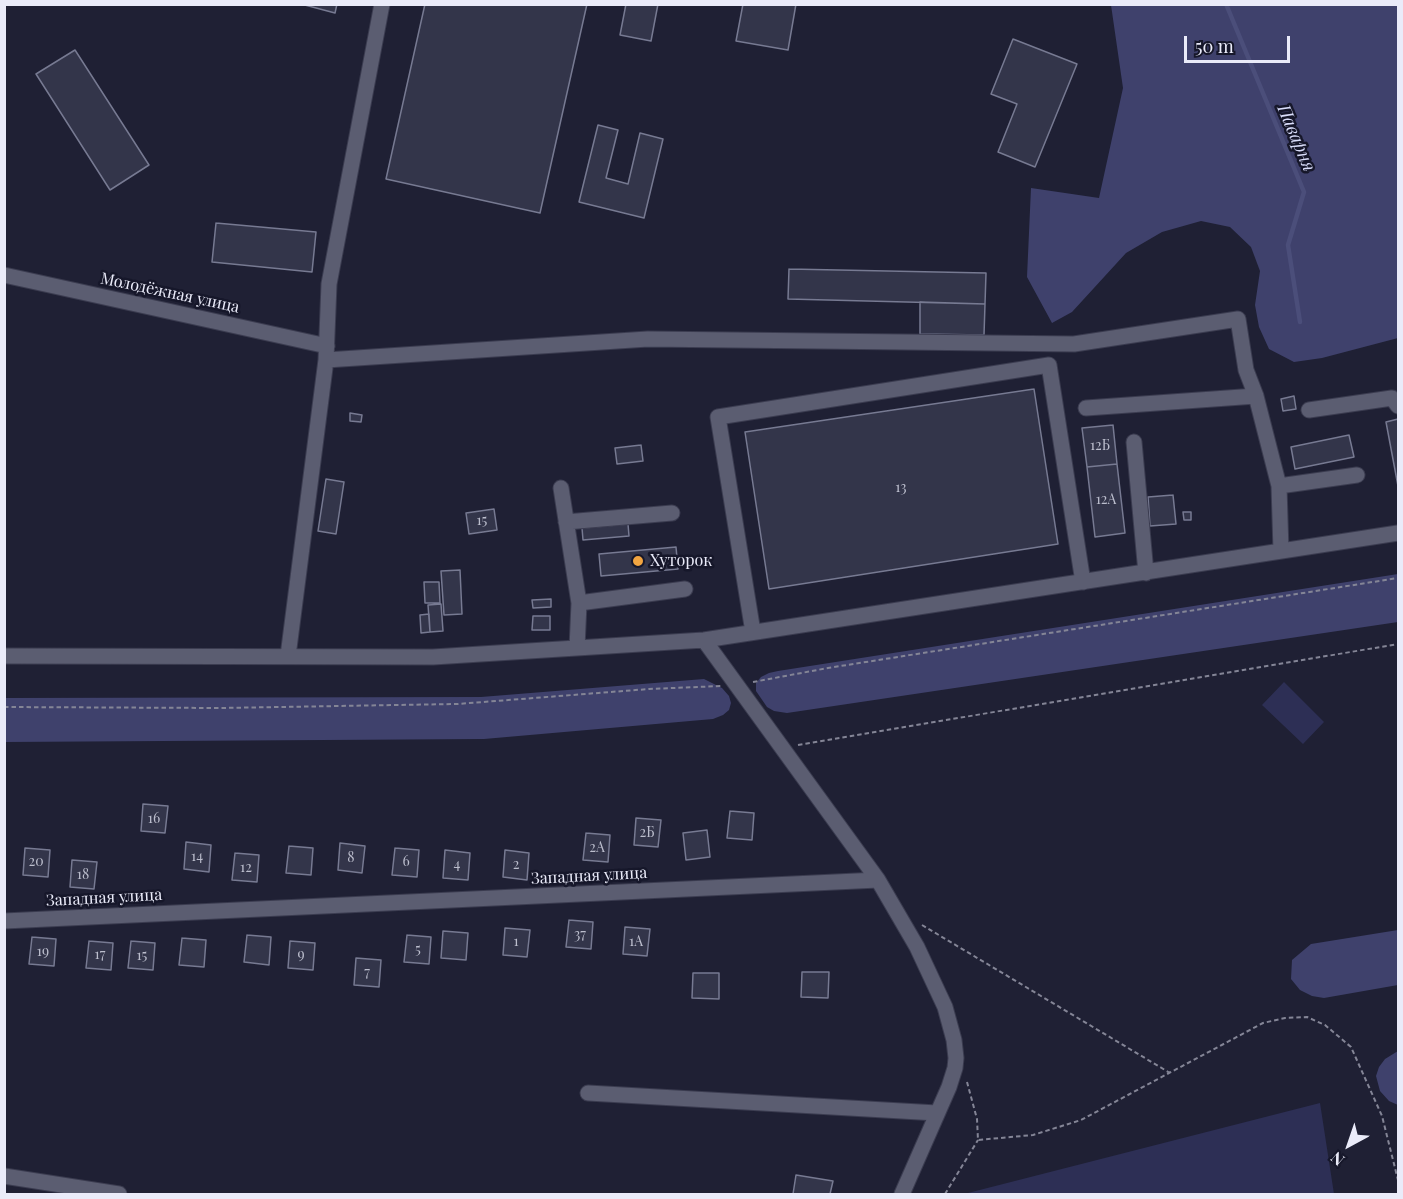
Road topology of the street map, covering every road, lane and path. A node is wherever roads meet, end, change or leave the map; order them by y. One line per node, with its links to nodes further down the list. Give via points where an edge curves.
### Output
1 (382, 4): 3 (street, via 329,284)
2 (4, 274): 3 (street, Молодёжная улица)
3 (327, 353): 4 (street, Молодёжная улица, via 648,339 1074,344 1238,319 1246,370); 26 (street)
4 (1256, 396): 6 (street); 10 (street)
5 (1398, 406): 7 (street, via 1392,398)
6 (1086, 408)
7 (1309, 410)
8 (1134, 442): 16 (street)
9 (1356, 475): 10 (street)
10 (1279, 486): 15 (street)
11 (561, 488): 13 (street)
12 (672, 513): 13 (street)
13 (566, 522): 20 (street)
14 (1398, 533): 15 (street)
15 (1281, 551): 16 (street)
16 (1146, 573): 18 (street)
17 (1398, 578): 27 (path, via 828,668)
18 (1083, 582): 21 (street); 21 (street, via 1049,365 718,417)
19 (684, 589): 20 (street)
20 (579, 603): 24 (street)
21 (753, 632): 22 (street)
22 (704, 640): 24 (street); 27 (street)
23 (1398, 644): 29 (path)
24 (577, 648): 26 (street, via 433,657)
25 (4, 656): 26 (street)
26 (288, 656)
27 (737, 686): 28 (path, via 457,704); 29 (street)
28 (4, 707)
29 (782, 747): 30 (street)
30 (879, 880): 31 (street, Западная улица); 33 (street, via 945,1007 954,1040)
31 (4, 921)
32 (915, 921): 34 (path)
33 (956, 1068): 36 (street); 37 (path, via 969,1085)
34 (1170, 1073): 37 (path, via 1081,1120 1033,1135); 39 (path, via 1263,1023 1307,1017 1325,1025 1351,1047 1382,1116)
35 (588, 1093): 36 (street)
36 (937, 1113): 41 (street)
37 (978, 1140): 42 (path)
38 (4, 1176): 40 (street)
39 (1398, 1180)
40 (118, 1194)
41 (902, 1194)
42 (945, 1194)

